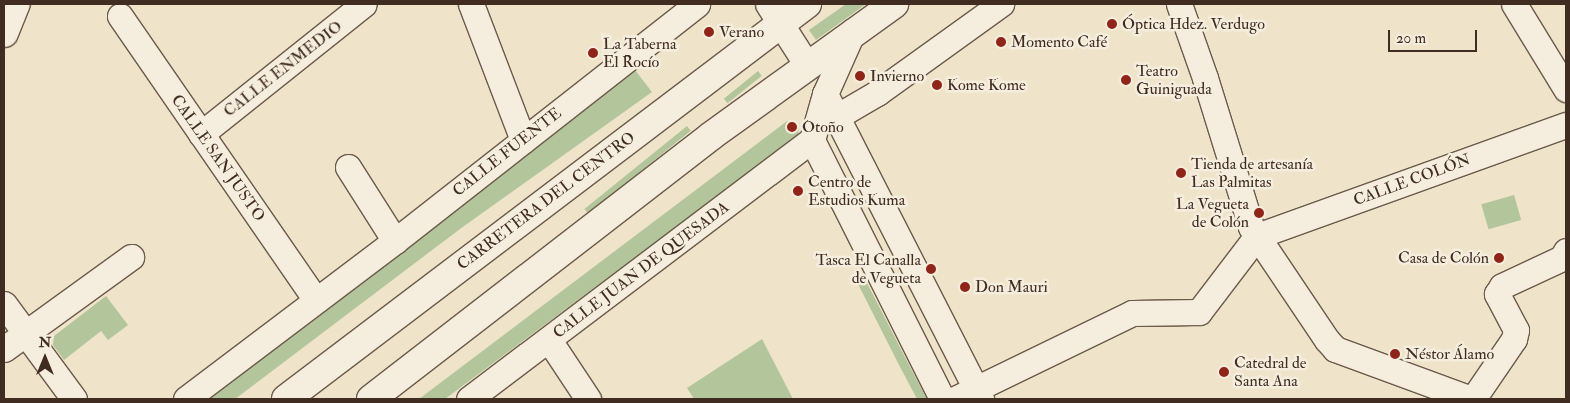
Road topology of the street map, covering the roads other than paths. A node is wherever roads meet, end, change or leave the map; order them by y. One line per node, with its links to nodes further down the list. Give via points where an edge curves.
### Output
1 (16, 4): 13 (main road)
2 (364, 4): 19 (street, CALLE ENMEDIO)
3 (471, 4): 20 (street)
4 (697, 4): 20 (street, CALLE FUENTE)
5 (806, 4): 10 (main road, CARRETERA DEL CENTRO)
6 (894, 4): 12 (main road)
7 (1001, 4): 17 (street, via 878,93)
8 (1514, 4): 15 (street)
9 (1178, 5): 23 (street, via 1205,78 1251,228)
10 (773, 14): 14 (street); 35 (main road, CARRETERA DEL CENTRO)
11 (120, 16): 19 (street, CALLE SAN JUSTO)
12 (853, 31): 14 (main road); 16 (street)
13 (4, 33)
14 (807, 65): 36 (main road)
15 (1566, 89)
16 (825, 94): 17 (street); 21 (street)
17 (836, 117): 32 (street)
18 (1566, 125): 23 (street, CALLE COLÓN)
19 (201, 134): 27 (street, CALLE SAN JUSTO)
20 (523, 140): 24 (street, CALLE FUENTE)
21 (812, 140): 30 (street, CALLE JUAN DE QUESADA); 39 (street)
22 (348, 166): 24 (street)
23 (1257, 236): 32 (street, via 1199,312 1132,313); 40 (street, via 1335,349)
24 (395, 241): 27 (street, CALLE FUENTE)
25 (1566, 251): 40 (street, via 1562,258 1502,286 1498,294 1516,330 1514,340)
26 (131, 257): 29 (street)
27 (316, 300): 34 (street, CALLE FUENTE)
28 (4, 304): 29 (street)
29 (24, 334): 31 (street); 33 (street)
30 (549, 340): 37 (street, CALLE JUAN DE QUESADA); 38 (street)
31 (4, 349)
32 (970, 396)
33 (74, 399)
34 (186, 399)
35 (286, 399)
36 (371, 399)
37 (469, 399)
38 (588, 399)
39 (942, 399)
40 (1472, 399)

